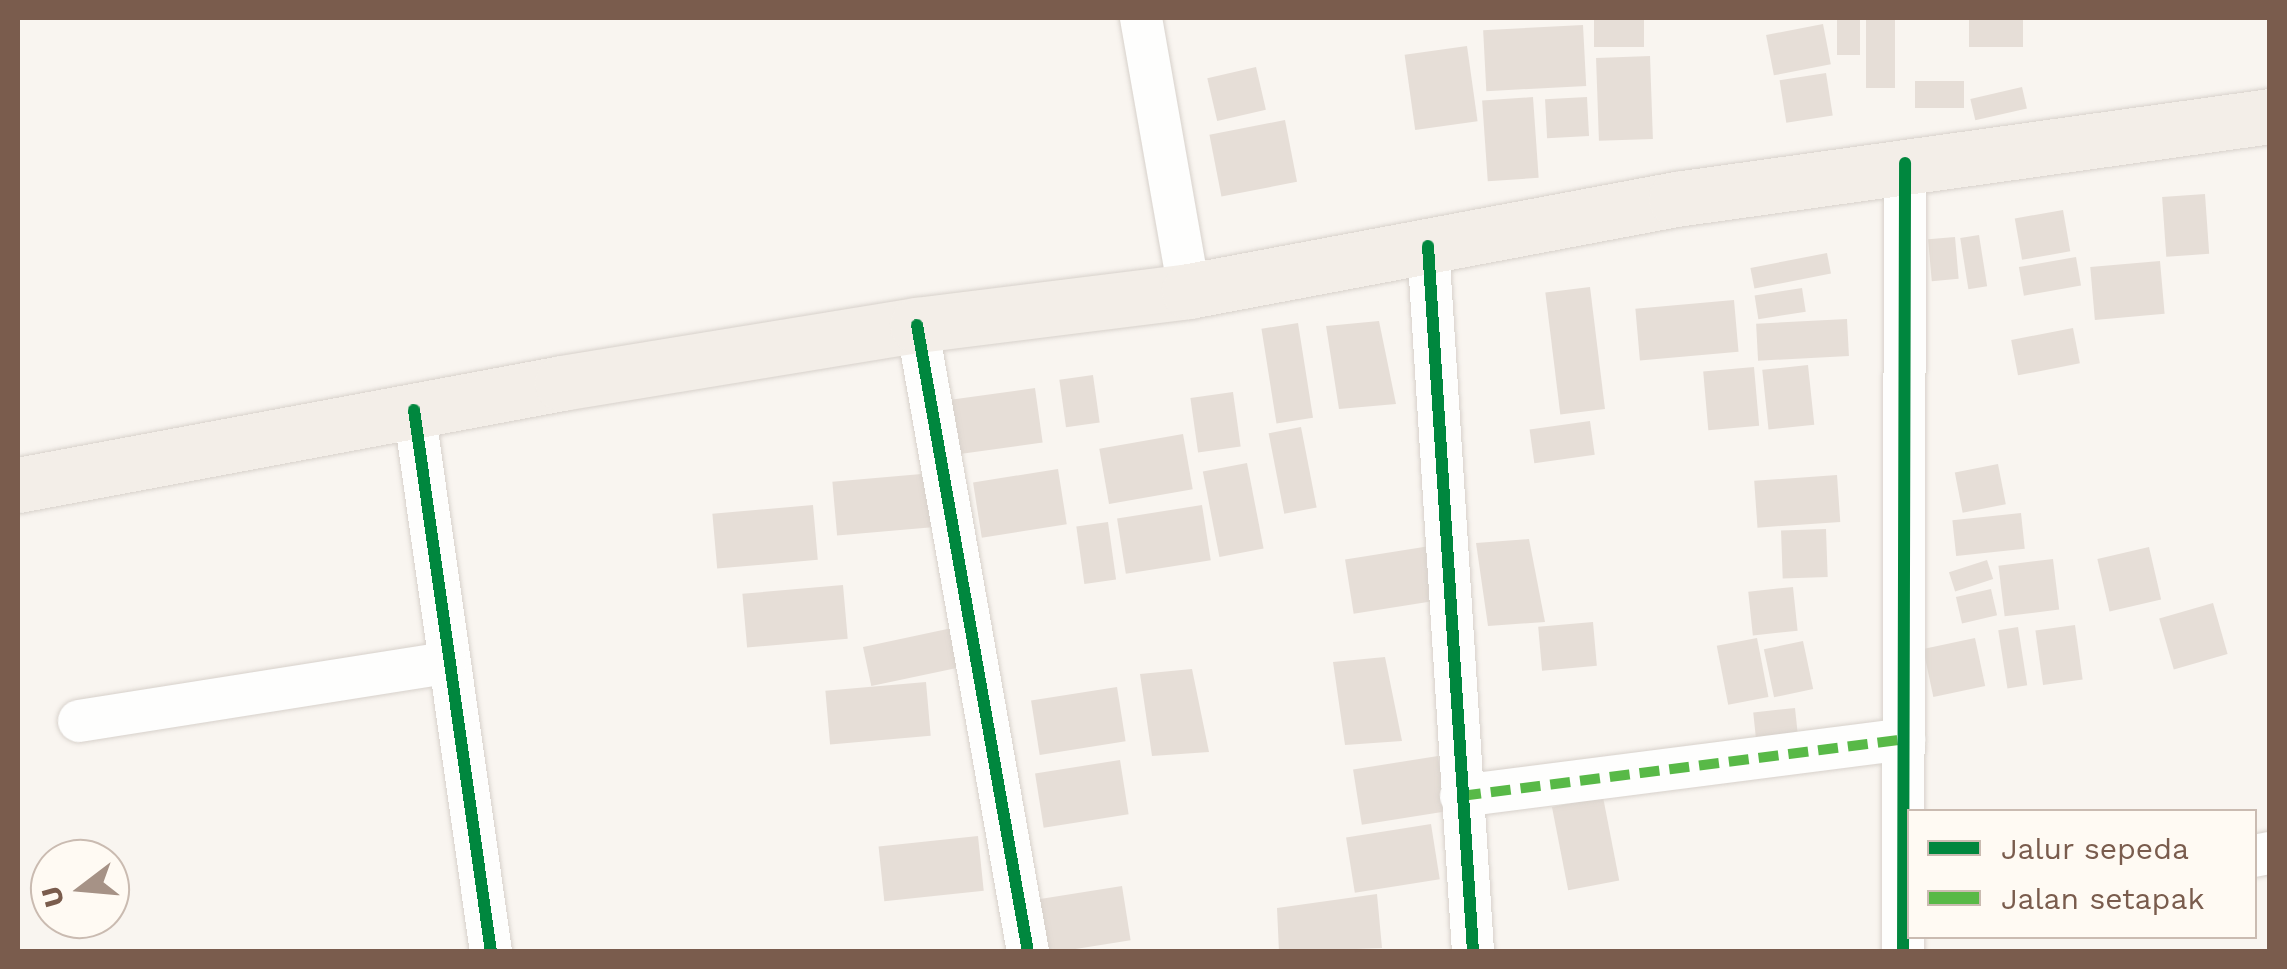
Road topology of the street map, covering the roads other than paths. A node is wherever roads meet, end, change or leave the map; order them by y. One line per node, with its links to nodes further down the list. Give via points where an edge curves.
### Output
1 (1141, 18): 5 (street)
2 (2270, 116): 3 (main road)
3 (1905, 163): 4 (main road); 11 (street)
4 (1428, 246): 5 (main road); 12 (street)
5 (1190, 291): 6 (main road)
6 (917, 325): 7 (main road); 15 (street)
7 (414, 410): 8 (main road); 9 (street)
8 (18, 485)
9 (446, 664): 10 (street); 14 (street)
10 (79, 721)
11 (1904, 739): 12 (street); 13 (street)
12 (1461, 796): 16 (street)
13 (1905, 925)
14 (491, 952)
15 (1028, 952)
16 (1474, 952)

